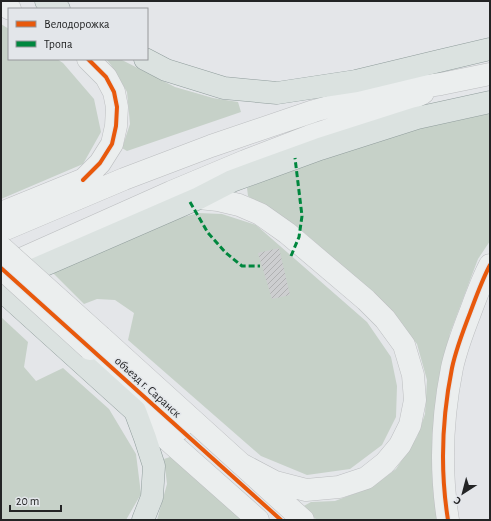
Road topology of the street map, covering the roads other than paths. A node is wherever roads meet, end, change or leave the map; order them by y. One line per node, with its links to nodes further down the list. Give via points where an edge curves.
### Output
1 (46, 1): 2 (main road)
2 (57, 8)
3 (490, 50): 7 (main road)
4 (89, 60): 10 (main road, via 106,77 114,92 117,107 112,144 100,163)
5 (148, 60): 7 (main road, via 166,70 224,88 277,93)
6 (490, 74): 8 (main road)
7 (356, 81): 10 (main road)
8 (441, 84): 13 (main road, via 378,93 306,114 124,179); 16 (main road, via 383,112 245,161)
9 (490, 102): 11 (main road, via 417,118 320,149 232,181)
10 (83, 180): 12 (main road)
11 (199, 198): 17 (main road); 21 (main road, via 239,205 260,214 287,233 385,319 404,344 413,375 415,400 410,425 400,445 385,463 366,478 339,488 306,490 275,482)
12 (1, 214)
13 (1, 231)
14 (1, 247): 19 (main road, bridge)
15 (490, 265): 26 (main road, via 459,343 446,402 443,474)
16 (1, 268): 19 (main road, объезд г. Саранск, bridge)
17 (1, 284)
18 (1, 290): 19 (main road)
19 (90, 349): 20 (main road); 21 (main road); 24 (main road, объезд г. Саранск)
20 (135, 411): 22 (main road, via 154,466 152,497); 23 (main road)
21 (241, 464): 25 (main road)
22 (143, 520)
23 (258, 520)
24 (281, 520)
25 (303, 520)
26 (448, 520)

